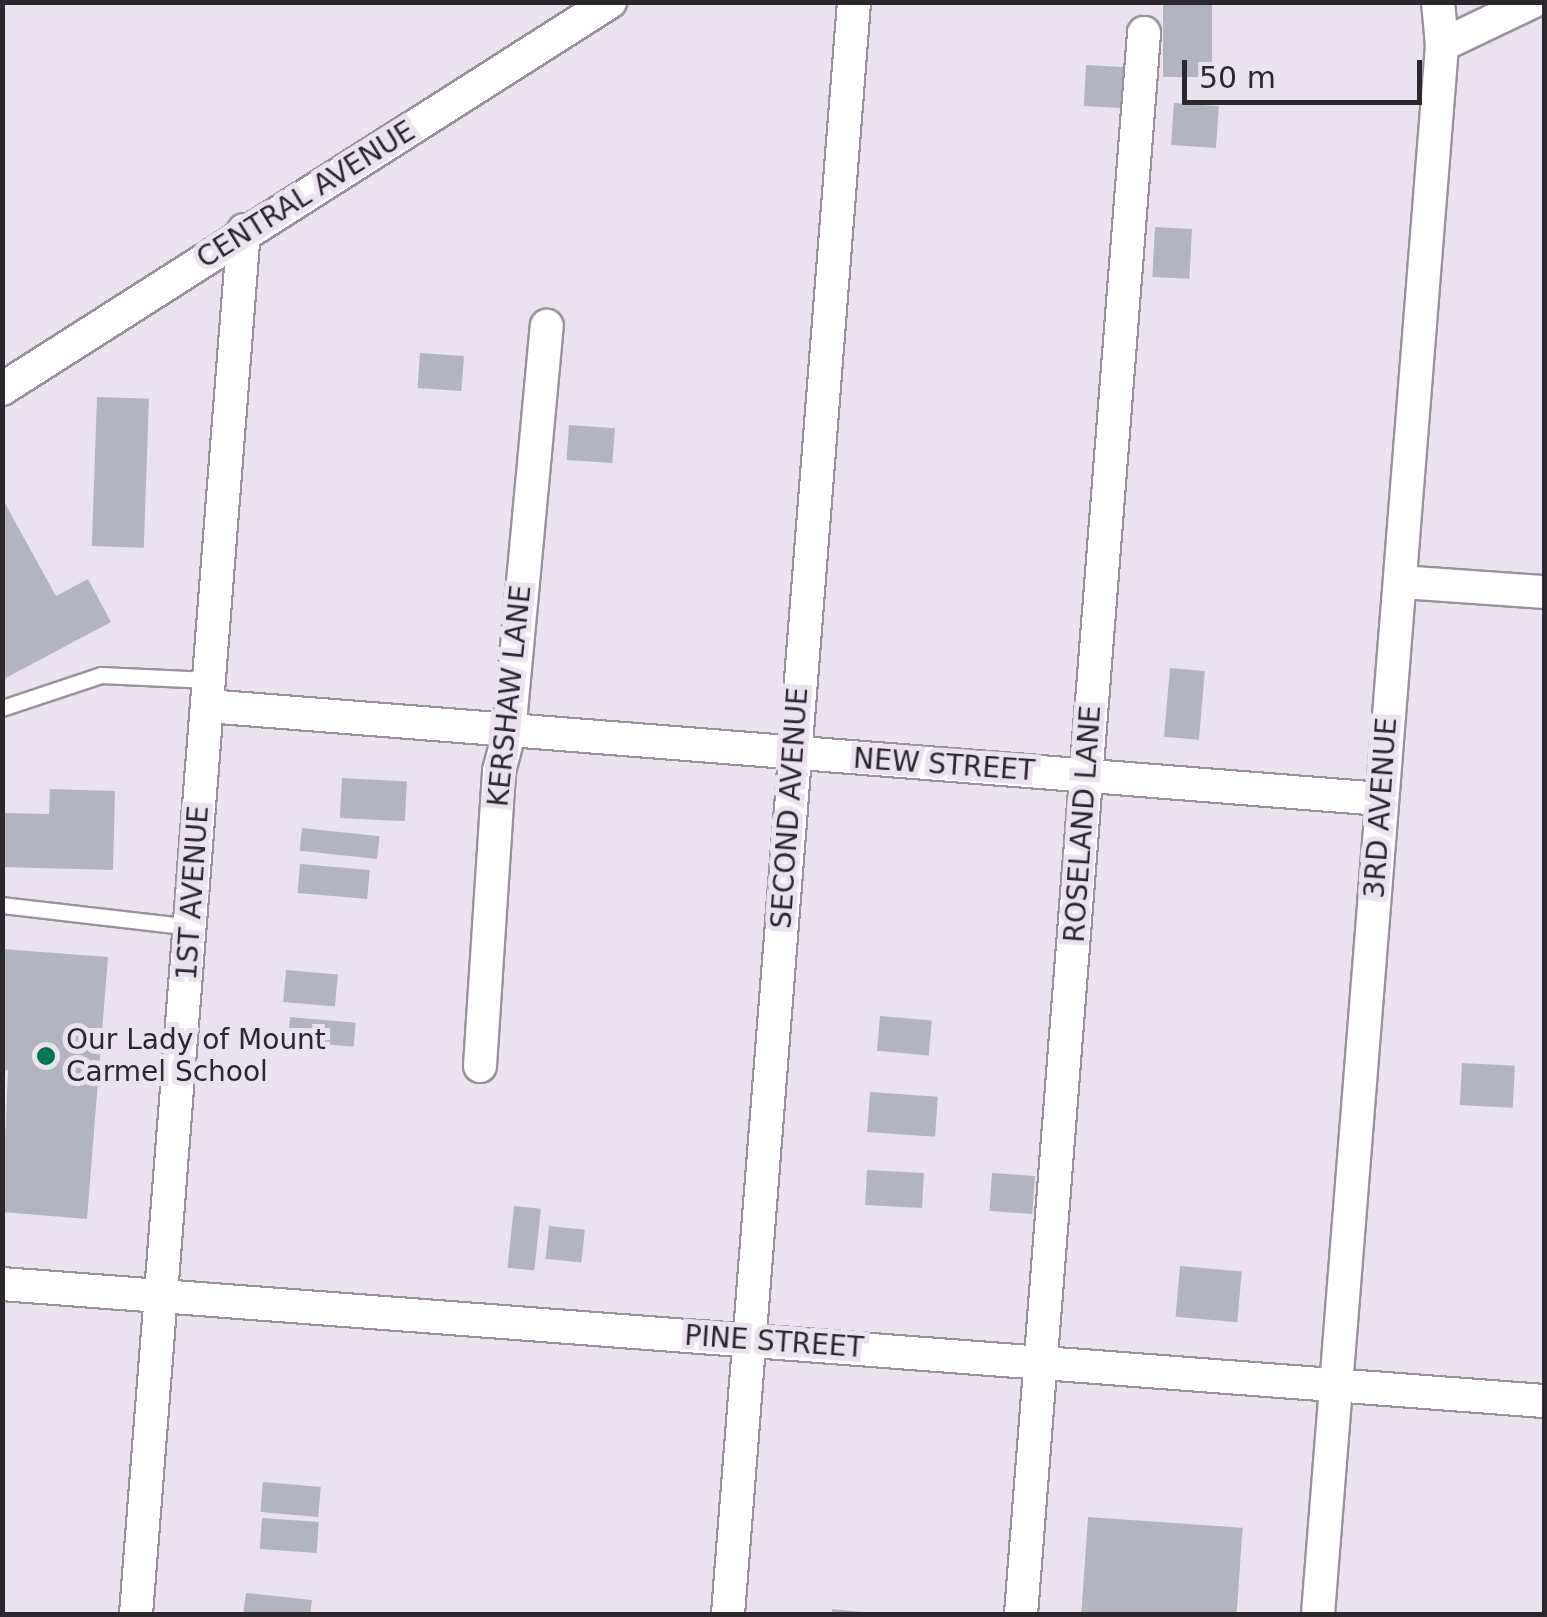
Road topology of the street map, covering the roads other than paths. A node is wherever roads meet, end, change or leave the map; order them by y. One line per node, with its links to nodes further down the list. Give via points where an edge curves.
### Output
1 (610, 2): 7 (street, CENTRAL AVENUE)
2 (854, 2): 15 (street, SECOND AVENUE)
3 (1438, 2): 6 (street, 3RD AVENUE)
4 (1532, 2): 6 (street)
5 (1144, 32): 16 (street, ROSELAND LANE)
6 (1442, 45): 10 (street, 3RD AVENUE)
7 (244, 230): 9 (street, CENTRAL AVENUE); 12 (street, 1ST AVENUE)
8 (547, 326): 14 (street, KERSHAW LANE)
9 (2, 388)
10 (1401, 582): 11 (street); 17 (street, 3RD AVENUE)
11 (1544, 592)
12 (208, 693): 13 (lane, via 100,676); 14 (street, NEW STREET); 19 (street, 1ST AVENUE)
13 (2, 708)
14 (509, 733): 15 (street, NEW STREET); 20 (street, KERSHAW LANE, via 499,771)
15 (794, 754): 16 (street, NEW STREET); 23 (street, SECOND AVENUE)
16 (1087, 776): 17 (street, NEW STREET); 24 (street, ROSELAND LANE)
17 (1382, 799): 25 (street, 3RD AVENUE)
18 (2, 905): 19 (lane)
19 (191, 927): 22 (street, 1ST AVENUE)
20 (480, 1066)
21 (2, 1284): 22 (street, PINE STREET)
22 (161, 1295): 23 (street, PINE STREET); 27 (street, 1ST AVENUE)
23 (749, 1340): 24 (street, PINE STREET); 28 (street, SECOND AVENUE)
24 (1041, 1362): 25 (street, PINE STREET); 29 (street, ROSELAND LANE)
25 (1336, 1384): 26 (street, PINE STREET); 30 (street, 3RD AVENUE)
26 (1544, 1401)
27 (136, 1614)
28 (728, 1614)
29 (1021, 1614)
30 (1318, 1614)

